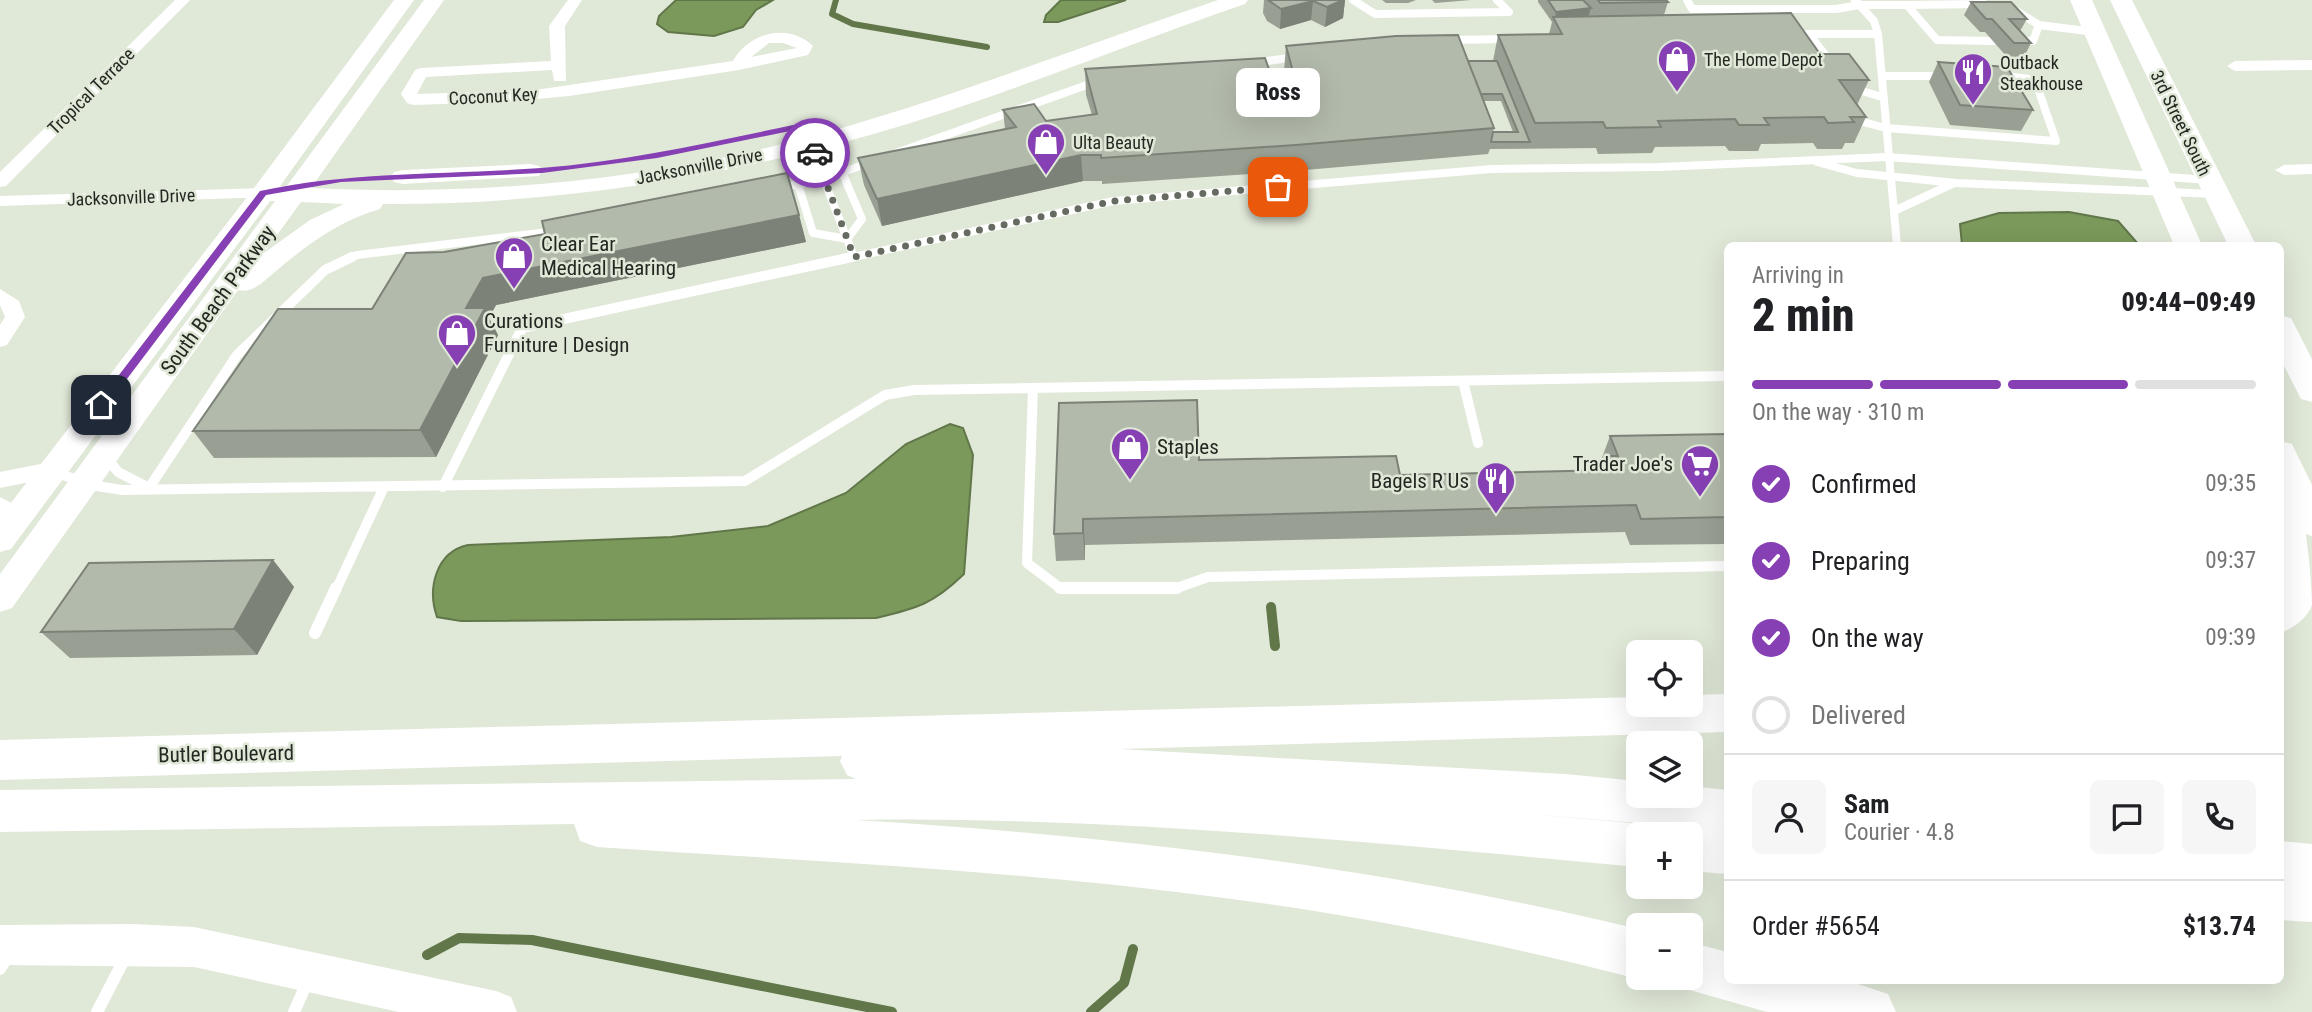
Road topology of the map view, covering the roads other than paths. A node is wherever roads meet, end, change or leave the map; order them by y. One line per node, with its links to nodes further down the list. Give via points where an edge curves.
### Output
1 (183, 0): 49 (street, Tropical Terrace)
2 (404, 0): 56 (street, South Beach Parkway)
3 (434, 0): 54 (street, South Beach Parkway)
4 (575, 0): 26 (street, via 557,26)
5 (1180, 0): 41 (street, Jacksonville Drive)
6 (1238, 0): 41 (street, Jacksonville Drive, via 934,106)
7 (1353, 0): 8 (lane, via 1375,14 1509,12)
8 (1497, 0)
9 (1688, 0): 12 (lane, via 1692,9 1836,9)
10 (2081, 0): 15 (main road, 3rd Street South)
11 (2121, 0): 53 (main road, 3rd Street South)
12 (1857, 2): 13 (lane); 18 (lane, via 1874,21)
13 (1907, 5): 14 (lane, via 2000,4); 21 (lane, via 1937,40)
14 (2039, 25): 15 (lane); 22 (lane, via 2033,41)
15 (2095, 32): 51 (main road, 3rd Street South)
16 (1782, 34): 17 (lane)
17 (1809, 34): 18 (lane); 24 (lane)
18 (1878, 34): 34 (lane)
19 (1522, 39): 20 (lane)
20 (1440, 40)
21 (1993, 41)
22 (2010, 41)
23 (1308, 53): 25 (lane, via 1283,61)
24 (1824, 53): 29 (lane); 31 (lane)
25 (1242, 64)
26 (558, 65): 37 (street); 37 (street, Coconut Key, via 421,73 409,94 413,100)
27 (739, 65): 37 (street, Coconut Key)
28 (2312, 65): 30 (street)
29 (1821, 66)
30 (2235, 66)
31 (1838, 70)
32 (1950, 75): 34 (lane)
33 (1986, 75): 40 (lane, via 2035,80 2056,141)
34 (1884, 76): 38 (lane)
35 (1112, 78): 46 (lane)
36 (1844, 79): 38 (lane, via 1851,87)
37 (561, 91)
38 (1882, 97): 40 (lane)
39 (1842, 112): 40 (lane, via 1848,118)
40 (1886, 128): 42 (lane)
41 (807, 134): 48 (lane); 54 (street, Jacksonville Drive, via 542,170 341,180); 57 (street, Jacksonville Drive, via 670,174 581,187)
42 (1887, 157): 43 (lane); 47 (lane); 51 (lane)
43 (1813, 161): 47 (lane); 65 (lane, via 1492,169 1114,201)
44 (2312, 169): 45 (street)
45 (2284, 170)
46 (842, 172): 48 (lane); 61 (lane, via 862,219)
47 (1889, 177): 50 (lane); 59 (lane)
48 (824, 178): 52 (lane); 61 (lane)
49 (0, 182)
50 (1956, 183): 51 (lane); 59 (lane)
51 (2161, 183): 53 (lane); 53 (lane); 63 (main road, 3rd Street South)
52 (798, 184): 55 (lane); 61 (lane, via 813,233)
53 (2213, 187): 64 (main road, 3rd Street South)
54 (297, 190): 56 (street, Jacksonville Drive); 57 (street, Jacksonville Drive); 67 (street, South Beach Parkway)
55 (771, 190)
56 (263, 193): 58 (street, Jacksonville Drive); 77 (street, South Beach Parkway)
57 (411, 197): 67 (street, via 351,209 317,225)
58 (0, 201)
59 (1894, 211): 62 (lane)
60 (567, 230): 82 (lane, via 357,255 325,270 237,355)
61 (847, 239): 65 (lane)
62 (1897, 242)
63 (2187, 242)
64 (2240, 242)
65 (854, 257): 81 (lane, via 522,328)
66 (0, 295): 69 (street, via 12,305 15,317)
67 (210, 310): 75 (street, South Beach Parkway)
68 (2284, 333): 73 (main road)
69 (0, 340)
70 (1724, 376): 71 (lane)
71 (1463, 381): 72 (lane); 74 (lane)
72 (1034, 388): 81 (lane, via 914,390 885,395 746,481); 87 (lane, via 1027,563 1060,588 1174,589 1208,577)
73 (2312, 391)
74 (1478, 443)
75 (106, 455): 79 (street, South Beach Parkway); 82 (lane, via 118,472)
76 (2284, 462): 85 (main road)
77 (51, 470): 78 (street); 79 (lane); 83 (street, South Beach Parkway)
78 (0, 480)
79 (85, 484): 82 (lane, via 97,490); 88 (street, South Beach Parkway)
80 (384, 487): 81 (lane); 82 (lane); 90 (lane)
81 (443, 487)
82 (149, 488)
83 (8, 511): 86 (street, South Beach Parkway)
84 (2284, 512): 89 (highway, via 2299,591)
85 (2312, 523)
86 (0, 540)
87 (1724, 566)
88 (0, 599)
89 (2284, 611)
90 (315, 633)
91 (1724, 713): 92 (highway)
92 (452, 749): 93 (highway, Butler Boulevard); 96 (highway, via 1192,771 1565,795)
93 (0, 760)
94 (228, 806): 95 (highway); 97 (highway, via 953,798 1293,814); 105 (highway, via 940,847 1224,875 1521,925)
95 (0, 811)
96 (1724, 811)
97 (1626, 844)
98 (1703, 850): 99 (highway)
99 (1724, 852)
100 (2284, 863): 101 (highway)
101 (2312, 866)
102 (2284, 897): 103 (highway)
103 (2312, 899)
104 (133, 944): 106 (street); 108 (street, via 194,947); 112 (lane)
105 (1626, 951)
106 (5, 953)
107 (1703, 970): 109 (highway)
108 (312, 972): 111 (street); 113 (lane)
109 (1724, 975)
110 (1757, 984): 115 (highway)
111 (406, 1003): 114 (street)
112 (97, 1012)
113 (294, 1012)
114 (496, 1012)
115 (1870, 1012)

